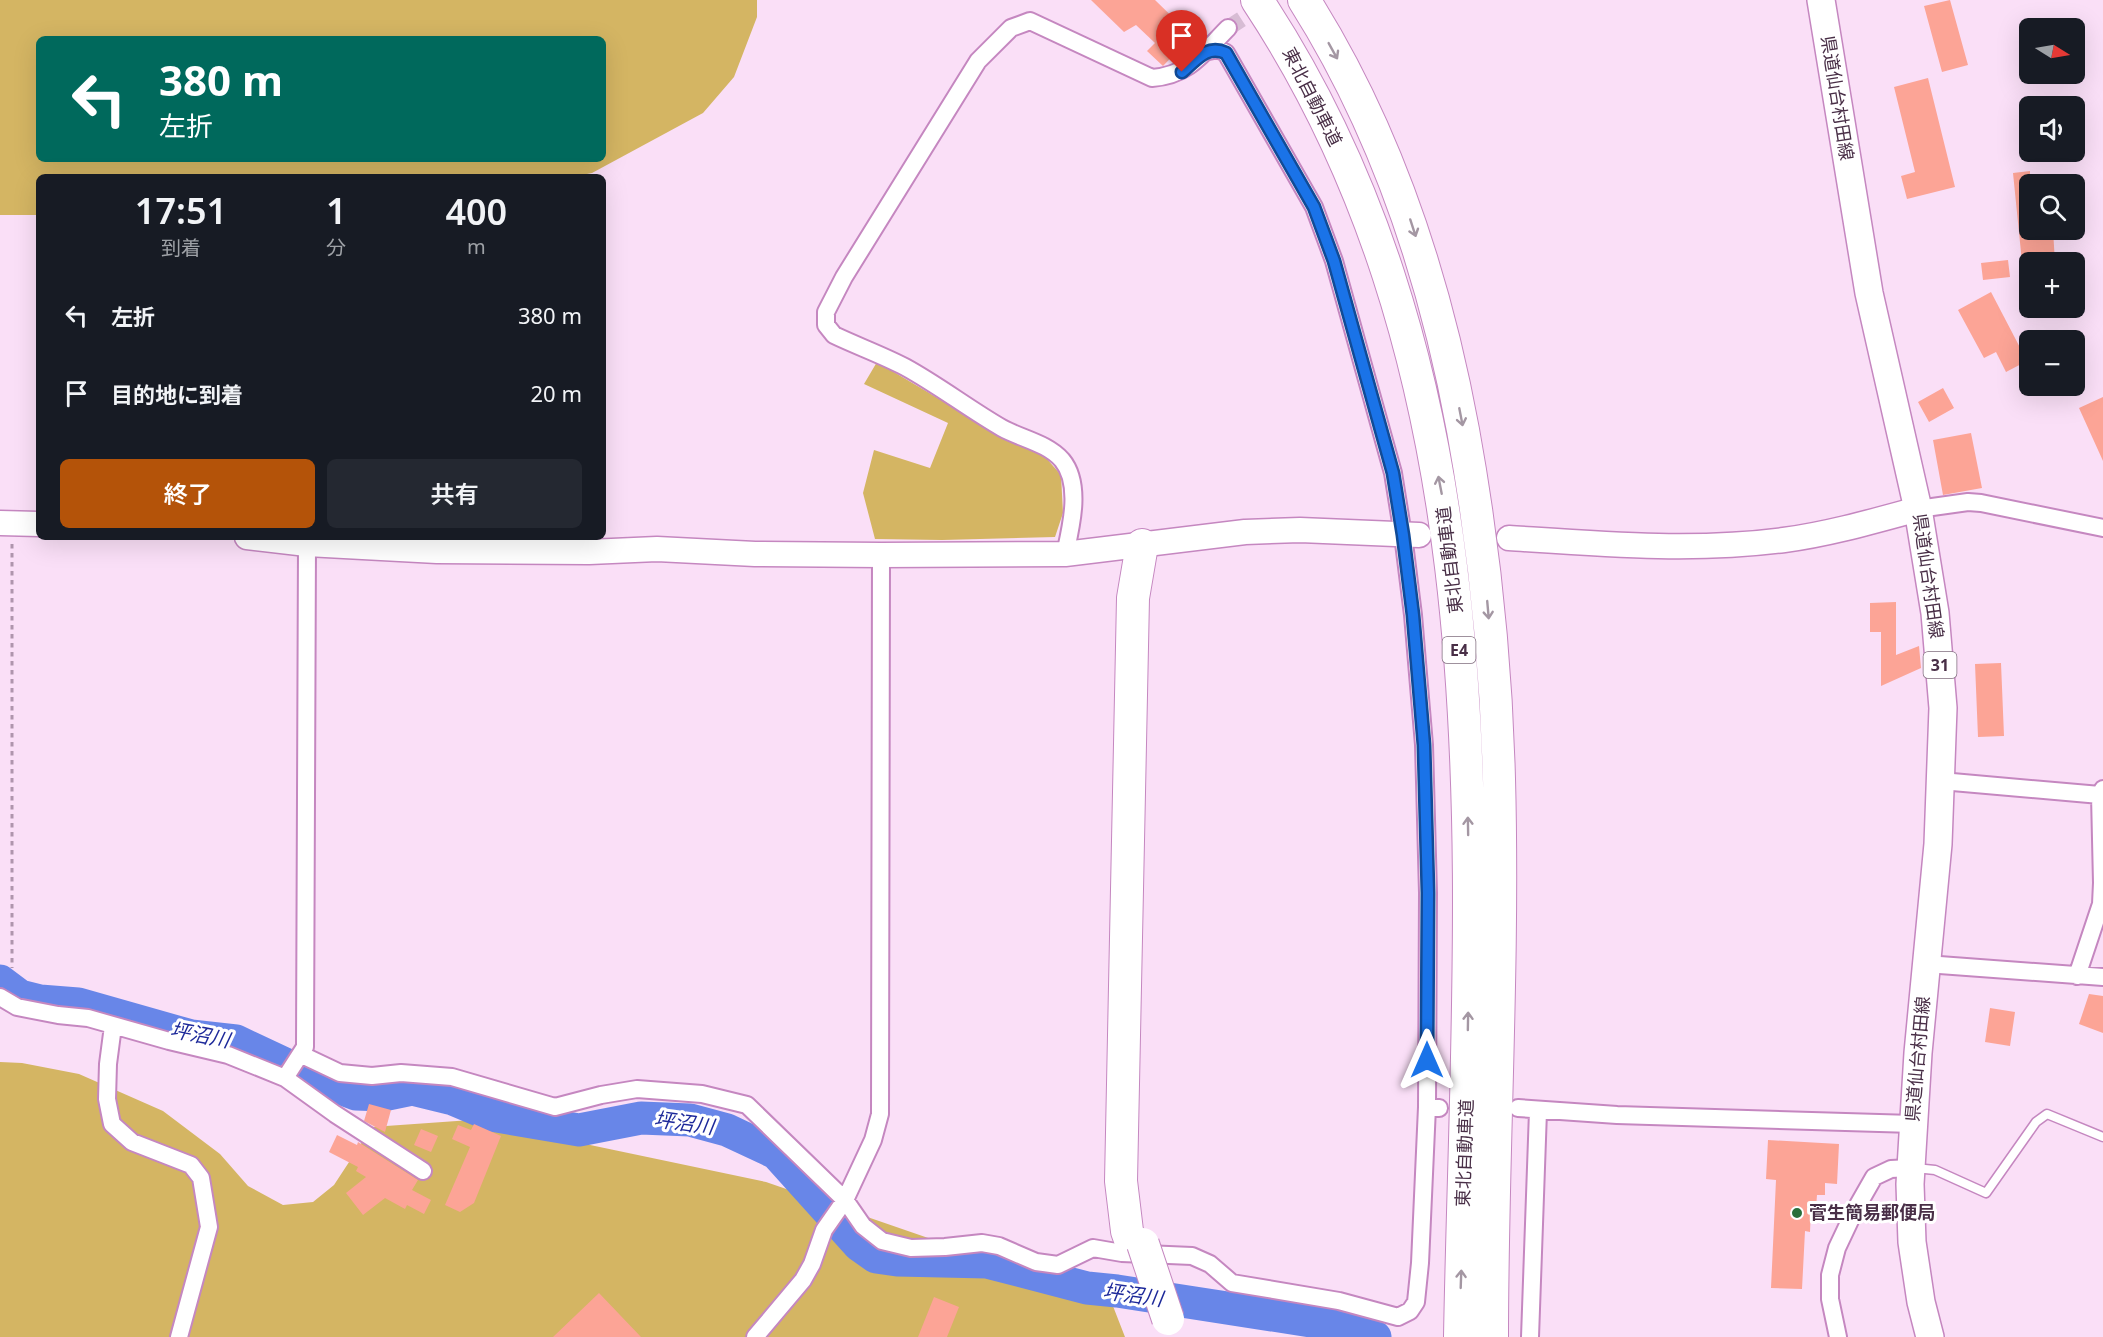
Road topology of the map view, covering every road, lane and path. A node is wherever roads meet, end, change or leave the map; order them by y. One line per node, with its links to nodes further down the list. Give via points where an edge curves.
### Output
1 (1257, 0): 36 (highway, 東北自動車道 / E4, one-way to 1, via 1469,986 1467,786 1462,677 1442,496 1426,412 1382,256 1351,173 1318,104)
2 (1304, 0): 37 (highway, 東北自動車道 / E4, one-way to 37, via 1358,95 1410,220 1447,348 1473,484 1484,565 1499,776)
3 (1821, 0): 6 (main road, 県道仙台村田線 / 31, via 1869,293)
4 (1228, 28): 5 (street)
5 (1204, 52): 10 (street, via 1218,49 1226,53 1314,207 1334,261); 15 (street, via 1182,72 1152,78 1030,21 1011,28 978,61 921,149 826,312 826,325 834,335 905,368 1004,429 1045,446 1063,461 1071,476 1073,496)
6 (1918, 509): 9 (street, via 1981,503); 11 (street, via 1784,540 1715,545 1607,545); 17 (main road, 県道仙台村田線 / 31, via 1935,613 1942,696)
7 (6, 524): 8 (street); 20 (path)
8 (36, 525)
9 (2103, 528)
10 (1411, 535): 14 (street, via 1300,530); 32 (street, via 1424,745 1433,1108 1416,1302 1410,1311 1398,1317 1339,1301 1232,1283 1210,1264 1192,1256 1093,1248 1058,1265 1036,1262 982,1243 911,1248 882,1241)
11 (1509, 538)
12 (276, 540): 13 (street)
13 (306, 543): 16 (street, via 437,551 657,549); 25 (street, via 305,1047)
14 (1142, 545): 15 (street); 33 (highway, bridge, via 1150,611 1131,1178 1137,1244)
15 (1065, 554): 16 (street)
16 (881, 555): 32 (street, via 880,1114 873,1140)
17 (1941, 781): 18 (street); 19 (main road, 県道仙台村田線 / 31)
18 (2102, 792): 21 (street, via 2101,904)
19 (1926, 964): 21 (street); 28 (main road, 県道仙台村田線 / 31)
20 (12, 968)
21 (2077, 976): 22 (street)
22 (2103, 977)
23 (0, 997): 24 (street, via 17,1007)
24 (113, 1026): 25 (street, via 228,1055); 34 (street, via 107,1099 112,1124 132,1142 191,1165 201,1178 209,1227)
25 (293, 1066): 31 (street, via 335,1114); 32 (street, via 372,1076 401,1073 452,1077 555,1107 637,1089 702,1094 747,1105)
26 (1518, 1108): 27 (street)
27 (1538, 1111): 28 (street); 38 (street)
28 (1913, 1124): 30 (main road, 県道仙台村田線 / 31)
29 (2103, 1137): 30 (lane, via 2048,1114 2036,1122 1986,1193 1935,1170)
30 (1910, 1168): 39 (street, via 1891,1169 1874,1177 1837,1248 1830,1275 1830,1299); 40 (main road, 県道仙台村田線 / 31, via 1912,1242)
31 (423, 1171)
32 (838, 1210): 35 (street, via 824,1230 803,1280)
33 (1167, 1328)
34 (179, 1337)
35 (755, 1337)
36 (1460, 1337)
37 (1492, 1337)
38 (1530, 1337)
39 (1838, 1337)
40 (1930, 1337)

